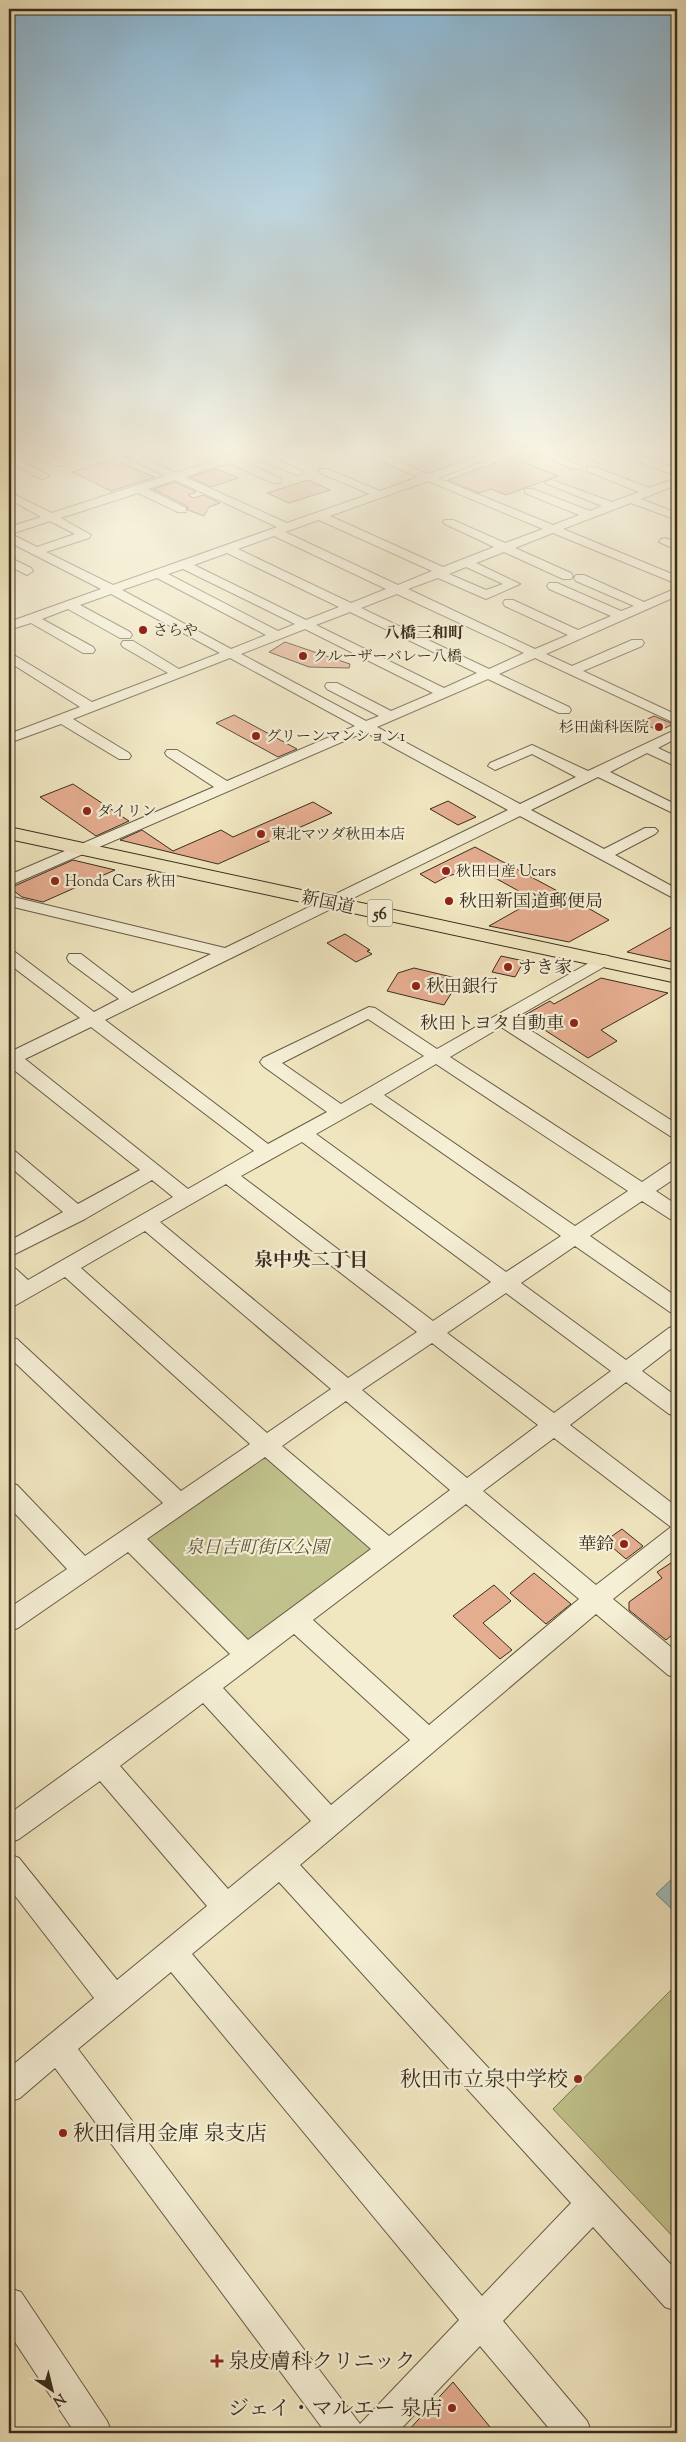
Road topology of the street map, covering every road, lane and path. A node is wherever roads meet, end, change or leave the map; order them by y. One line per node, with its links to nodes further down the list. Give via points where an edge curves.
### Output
1 (13, 563): 11 (street)
2 (57, 563): 16 (street)
3 (191, 563): 10 (street)
4 (258, 563): 22 (street)
5 (340, 563): 17 (street)
6 (421, 563): 12 (street)
7 (467, 563): 12 (street); 12 (street, via 514,584 486,595)
8 (540, 563): 21 (street)
9 (634, 563): 14 (street)
10 (185, 565): 13 (street); 25 (street)
11 (27, 571)
12 (442, 573): 17 (street)
13 (159, 574): 16 (street); 28 (street)
14 (677, 580)
15 (553, 586): 23 (street)
16 (112, 590): 20 (street); 31 (street)
17 (397, 590): 22 (street); 32 (street)
18 (677, 592): 21 (street)
19 (509, 603): 27 (street)
20 (70, 605): 24 (street); 36 (street)
21 (644, 606): 23 (street)
22 (352, 608): 25 (street); 35 (street)
23 (621, 616): 27 (street)
24 (32, 618): 26 (street); 30 (street)
25 (306, 625): 28 (street); 38 (street)
26 (9, 626)
27 (579, 635): 32 (street)
28 (278, 636): 31 (street)
29 (637, 643): 34 (street)
30 (88, 650)
31 (230, 654): 36 (street); 44 (street)
32 (534, 654): 34 (street); 35 (street)
33 (9, 656): 39 (street)
34 (572, 671): 43 (street)
35 (488, 673): 38 (street); 40 (street)
36 (179, 674): 39 (street)
37 (332, 686): 41 (street)
38 (444, 693): 41 (street)
39 (92, 708): 42 (street)
40 (564, 710)
41 (390, 716): 44 (street)
42 (63, 719): 46 (street); 49 (street)
43 (677, 720)
44 (366, 727): 53 (street); 54 (street)
45 (677, 733): 47 (street)
46 (9, 740)
47 (647, 748): 50 (street); 52 (street)
48 (172, 753): 53 (street)
49 (124, 756)
50 (677, 763)
51 (495, 766): 52 (street, via 532,749)
52 (594, 774): 54 (street); 55 (street)
53 (225, 787): 58 (street)
54 (521, 810): 59 (street); 63 (street)
55 (677, 811)
56 (650, 831): 59 (street)
57 (9, 833): 58 (main road, 新国道 / 56)
58 (82, 849): 60 (street); 63 (main road, 新国道 / 56)
59 (604, 854): 61 (street)
60 (9, 881)
61 (677, 895)
62 (9, 902): 64 (street)
63 (329, 902): 64 (street); 67 (main road, 新国道 / 56)
64 (227, 953): 69 (street)
65 (9, 956): 70 (street)
66 (75, 958): 69 (street)
67 (603, 960): 68 (main road, 新国道 / 56); 71 (street)
68 (677, 976)
69 (131, 1000): 70 (street)
70 (92, 1019): 73 (street); 78 (street)
71 (502, 1020): 72 (street); 76 (street)
72 (437, 1057): 74 (street); 75 (street, via 369,1012 269,1062); 83 (street)
73 (10, 1058): 81 (street)
74 (371, 1094): 75 (street); 88 (street)
75 (339, 1112): 77 (street)
76 (677, 1132)
77 (303, 1134): 78 (street); 92 (street)
78 (267, 1152): 82 (street)
79 (9, 1156): 85 (street)
80 (677, 1168): 83 (street)
81 (154, 1171): 84 (street); 85 (street)
82 (227, 1175): 84 (street); 95 (street)
83 (642, 1191): 86 (street); 88 (street)
84 (187, 1198): 87 (street)
85 (78, 1214): 89 (street)
86 (677, 1214)
87 (146, 1221): 90 (street); 99 (street)
88 (576, 1235): 92 (street); 94 (street)
89 (9, 1250)
90 (67, 1267): 93 (street); 102 (street)
91 (9, 1274): 93 (street)
92 (508, 1282): 95 (street); 98 (street)
93 (17, 1295)
94 (677, 1307)
95 (432, 1332): 99 (street); 101 (street)
96 (677, 1333): 98 (street)
97 (9, 1345): 105 (street)
98 (627, 1372): 100 (street); 101 (street)
99 (346, 1390): 102 (street); 103 (street)
100 (677, 1408)
101 (554, 1427): 103 (street); 106 (street)
102 (266, 1445): 105 (street); 109 (street)
103 (466, 1491): 109 (street); 111 (street)
104 (9, 1492): 110 (street)
105 (179, 1504): 108 (street)
106 (677, 1520)
107 (677, 1534): 111 (street)
108 (129, 1536): 110 (street); 114 (street)
109 (388, 1549): 112 (street)
110 (82, 1569): 113 (street)
111 (597, 1598): 115 (street); 117 (street)
112 (295, 1618): 114 (street); 117 (street)
113 (9, 1621)
114 (246, 1654): 116 (street)
115 (677, 1667)
116 (205, 1687): 118 (street); 119 (street)
117 (429, 1741): 119 (street)
118 (102, 1764): 120 (street); 123 (street)
119 (330, 1823): 121 (street)
120 (9, 1830)
121 (281, 1864): 123 (street); 128 (street)
122 (9, 1867): 125 (street)
123 (226, 1908): 124 (street)
124 (173, 1953): 125 (street); 131 (street)
125 (114, 2000): 126 (street)
126 (58, 2048): 127 (street); 133 (street)
127 (9, 2087)
128 (593, 2203): 129 (street); 131 (street)
129 (677, 2294)
130 (9, 2304): 132 (street)
131 (481, 2319): 134 (street); 135 (street)
132 (95, 2433)
133 (347, 2433)
134 (374, 2433)
135 (575, 2433)

